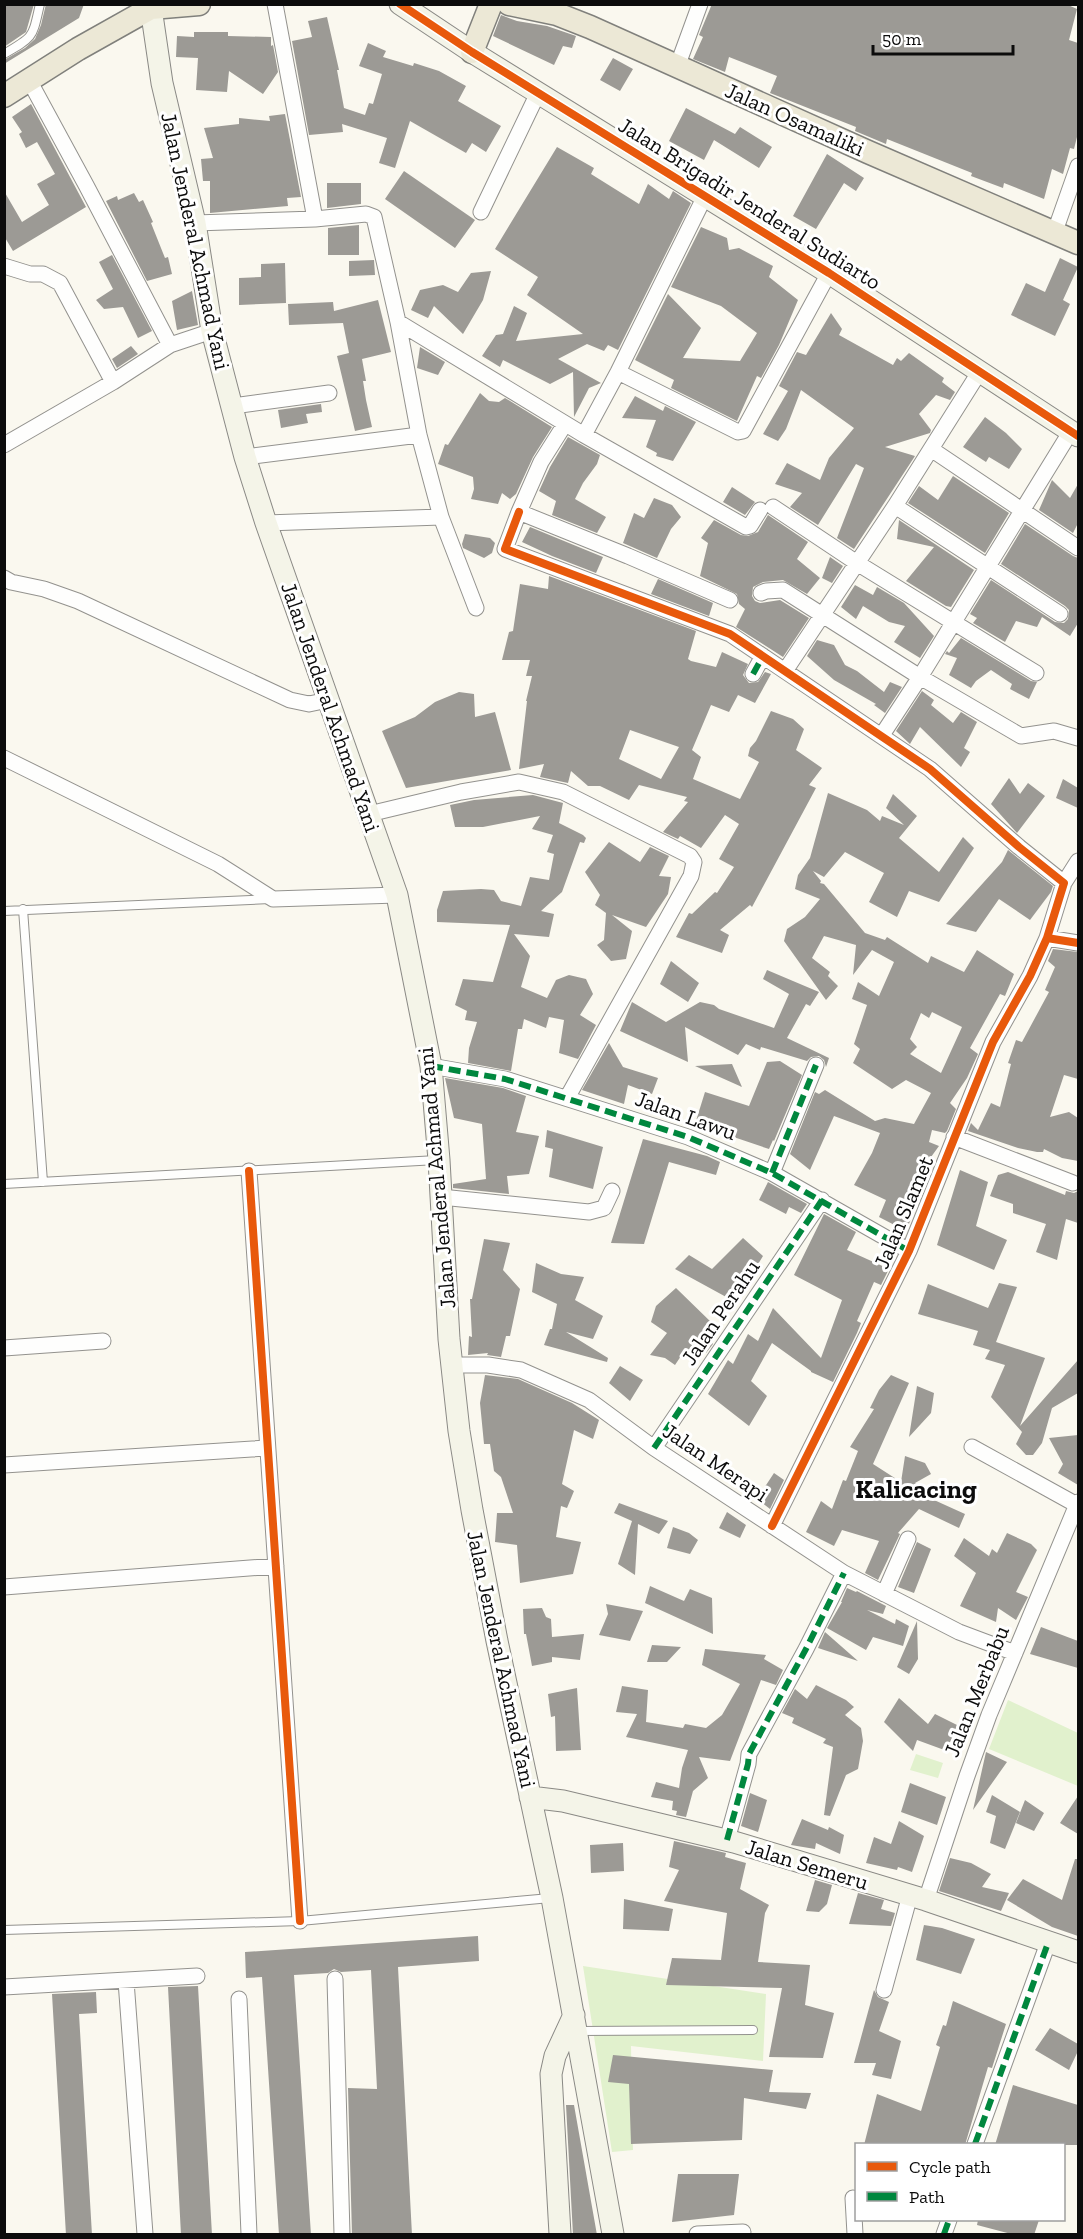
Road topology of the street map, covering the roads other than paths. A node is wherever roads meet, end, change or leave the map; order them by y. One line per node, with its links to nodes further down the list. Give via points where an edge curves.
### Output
1 (40, 4): 10 (lane, via 33,33)
2 (199, 4): 8 (main road)
3 (275, 4): 18 (street)
4 (400, 4): 9 (main road, Jalan Brigadir Jenderal Sudiarto)
5 (492, 4): 9 (main road)
6 (509, 4): 11 (main road, Jalan Osamaliki, via 557,14)
7 (700, 4): 11 (street)
8 (151, 6): 12 (main road); 19 (main road, Jalan Jenderal Achmad Yani, via 162,83)
9 (472, 52): 13 (main road, Jalan Brigadir Jenderal Sudiarto)
10 (4, 54)
11 (677, 67): 20 (main road, Jalan Osamaliki)
12 (28, 80): 14 (main road); 26 (street)
13 (538, 93): 16 (main road, Jalan Brigadir Jenderal Sudiarto); 17 (street)
14 (4, 96)
15 (1078, 166): 20 (street)
16 (705, 195): 23 (main road, Jalan Brigadir Jenderal Sudiarto); 28 (street)
17 (481, 212)
18 (315, 219): 19 (street); 24 (street, via 366,214 374,217)
19 (195, 223): 25 (main road, Jalan Jenderal Achmad Yani)
20 (1054, 234): 21 (main road, Jalan Osamaliki)
21 (1078, 243)
22 (4, 266): 29 (street, via 43,274 60,284)
23 (829, 273): 27 (main road, Jalan Brigadir Jenderal Sudiarto); 28 (street, via 743,431 738,432)
24 (398, 322): 32 (street); 34 (street)
25 (212, 332): 26 (street); 31 (main road, Jalan Jenderal Achmad Yani)
26 (170, 345): 29 (street)
27 (980, 371): 33 (main road, Jalan Brigadir Jenderal Sudiarto); 37 (street)
28 (618, 372): 35 (street)
29 (113, 382): 36 (street)
30 (329, 393): 31 (street)
31 (233, 406): 38 (main road, Jalan Jenderal Achmad Yani)
32 (565, 424): 35 (street); 40 (street, via 541,462)
33 (1075, 433): 41 (street)
34 (419, 435): 38 (street); 42 (street)
35 (584, 435): 45 (street, via 746,527 766,509)
36 (4, 445)
37 (931, 449): 39 (street); 41 (street)
38 (245, 458): 43 (main road, Jalan Jenderal Achmad Yani)
39 (895, 506): 45 (street); 46 (street)
40 (519, 512): 49 (street); 54 (street, via 505,549 717,628)
41 (1022, 512): 44 (street); 46 (street)
42 (441, 517): 43 (street); 50 (street)
43 (266, 523): 59 (main road, Jalan Jenderal Achmad Yani)
44 (1078, 548)
45 (857, 563): 52 (street); 53 (street)
46 (988, 565): 51 (street); 53 (street)
47 (4, 578): 59 (street, via 78,601 290,700 309,704)
48 (761, 593): 52 (street, via 783,590)
49 (730, 600)
50 (476, 608)
51 (1060, 614)
52 (822, 616): 55 (street); 58 (street)
53 (953, 621): 56 (street); 58 (street)
54 (763, 656): 55 (street); 57 (street)
55 (785, 671): 60 (street)
56 (1036, 673)
57 (753, 674)
58 (920, 677): 60 (street); 61 (street, via 1021,736 1054,731)
59 (328, 700): 63 (main road, Jalan Jenderal Achmad Yani)
60 (882, 735): 65 (street, via 937,775)
61 (1078, 738)
62 (4, 758): 67 (street, via 218,864)
63 (369, 814): 66 (main road, Jalan Jenderal Achmad Yani); 74 (street, via 519,782 563,792 690,856 694,862 691,876)
64 (1078, 861): 65 (street, Jalan Slamet)
65 (1064, 883): 70 (street, Jalan Slamet)
66 (397, 896): 67 (street); 72 (main road, Jalan Jenderal Achmad Yani)
67 (273, 899): 68 (lane)
68 (23, 909): 69 (lane); 79 (lane)
69 (4, 911)
70 (1047, 938): 71 (street); 75 (street, Jalan Slamet, via 993,1042)
71 (1078, 944)
72 (431, 1065): 74 (street, Jalan Lawu, via 505,1079); 76 (main road, Jalan Jenderal Achmad Yani)
73 (816, 1065): 78 (street)
74 (567, 1098): 78 (street, Jalan Lawu, via 688,1137)
75 (954, 1137): 80 (street); 85 (street, Jalan Slamet)
76 (439, 1160): 77 (lane); 83 (main road, Jalan Jenderal Achmad Yani)
77 (249, 1171): 79 (lane); 90 (street)
78 (772, 1173): 84 (street, Jalan Lawu)
79 (43, 1182): 81 (lane)
80 (1073, 1183)
81 (4, 1184)
82 (612, 1191): 83 (street, via 604,1208 589,1212)
83 (441, 1197): 88 (main road, Jalan Jenderal Achmad Yani)
84 (822, 1200): 85 (street, Jalan Lawu); 91 (street, Jalan Perahu)
85 (909, 1251): 94 (street, Jalan Slamet)
86 (103, 1341): 87 (street)
87 (4, 1348)
88 (452, 1365): 91 (street, Jalan Merapi, via 505,1367 541,1378 589,1400); 101 (main road, Jalan Jenderal Achmad Yani, via 472,1510)
89 (972, 1447): 93 (street)
90 (267, 1448): 92 (street); 96 (street)
91 (654, 1448): 94 (street, Jalan Merapi)
92 (4, 1465)
93 (1078, 1504): 100 (street, Jalan Merbabu)
94 (772, 1527): 97 (street, Jalan Merapi)
95 (908, 1539): 99 (street)
96 (276, 1566): 98 (street); 105 (street)
97 (844, 1573): 99 (street, Jalan Merapi); 102 (street, via 748,1754)
98 (4, 1587)
99 (884, 1594): 100 (street, Jalan Merapi, via 959,1632)
100 (1015, 1653): 104 (street, Jalan Merbabu)
101 (530, 1797): 102 (main road, Jalan Semeru, via 563,1800); 103 (main road, Jalan Jenderal Achmad Yani)
102 (727, 1840): 104 (main road, Jalan Semeru)
103 (552, 1898): 105 (lane); 115 (main road, Jalan Jenderal Achmad Yani)
104 (918, 1898): 107 (main road, Jalan Semeru); 113 (street, Jalan Merbabu)
105 (300, 1921): 106 (lane)
106 (4, 1930)
107 (1048, 1942): 108 (main road, Jalan Semeru); 117 (street)
108 (1078, 1952)
109 (196, 1976): 111 (street)
110 (335, 1979): 122 (street)
111 (126, 1981): 112 (street); 120 (street)
112 (4, 1987)
113 (884, 1990)
114 (238, 1999): 121 (street)
115 (575, 2023): 116 (lane); 123 (main road, via 555,2056 551,2074); 124 (main road, Jalan Jenderal Achmad Yani)
116 (753, 2030)
117 (976, 2143)
118 (854, 2198): 126 (street)
119 (743, 2232): 125 (street)
120 (145, 2235)
121 (249, 2235)
122 (342, 2235)
123 (560, 2235)
124 (613, 2235)
125 (697, 2235)
126 (855, 2235)

